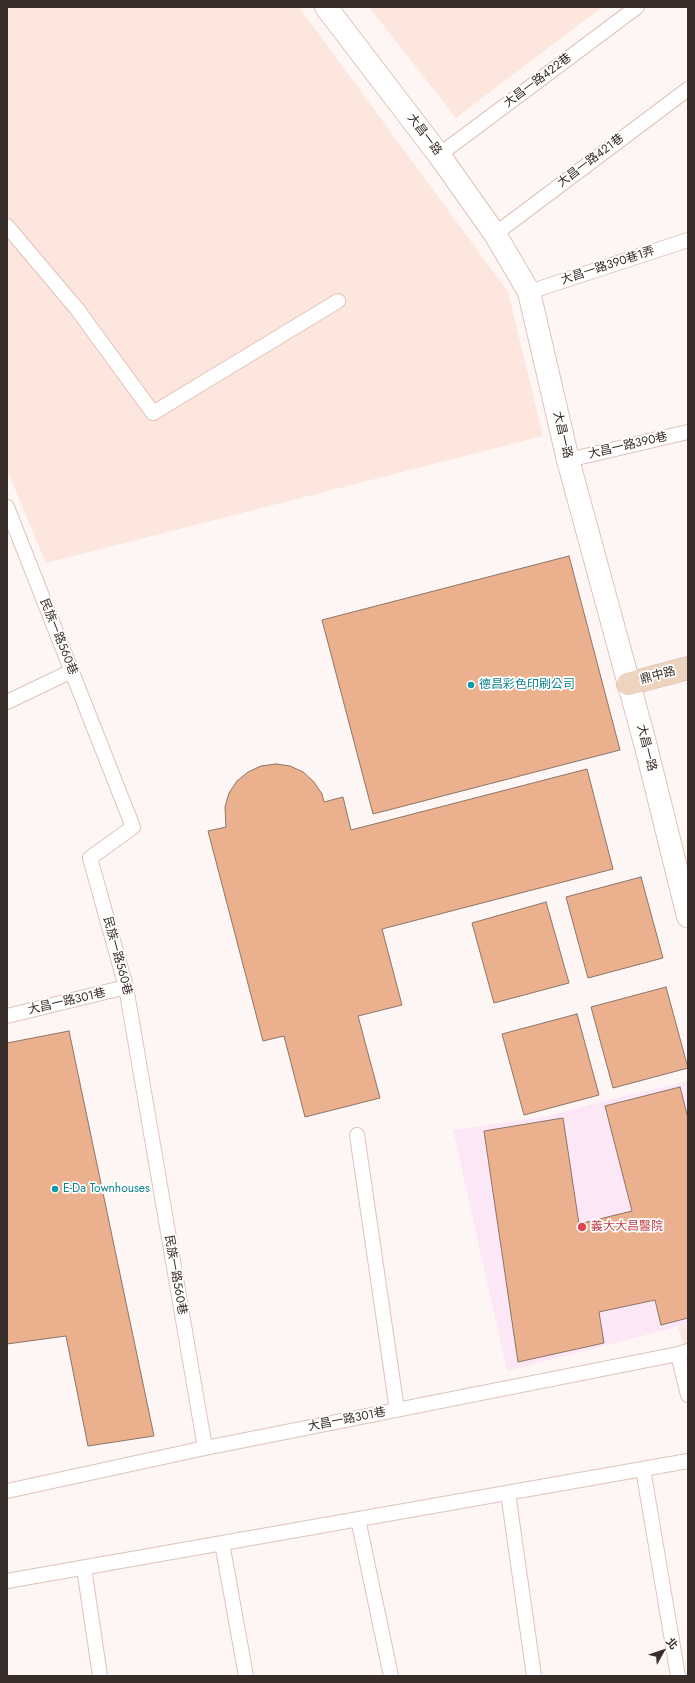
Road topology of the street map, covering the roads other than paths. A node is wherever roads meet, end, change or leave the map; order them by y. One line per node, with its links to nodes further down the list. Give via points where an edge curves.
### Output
1 (326, 7): 4 (street, 大昌一路)
2 (638, 7): 4 (lane, 大昌一路422巷)
3 (688, 89): 6 (lane, 大昌一路421巷)
4 (439, 155): 6 (street, 大昌一路)
5 (7, 226): 9 (lane, via 77,308 153,413)
6 (495, 234): 8 (street, 大昌一路)
7 (688, 240): 8 (lane, 大昌一路390巷1弄)
8 (529, 292): 11 (street, 大昌一路)
9 (338, 301)
10 (688, 432): 11 (lane, 大昌一路390巷)
11 (568, 460): 15 (street, 大昌一路)
12 (7, 507): 14 (lane, 民族一路560巷)
13 (688, 668): 15 (street, 鼎中路)
14 (72, 671): 16 (lane); 18 (lane, 民族一路560巷, via 133,827 90,858)
15 (628, 684): 17 (street, 大昌一路, via 644,737)
16 (7, 702)
17 (688, 916)
18 (126, 987): 19 (lane, 大昌一路301巷); 24 (lane, 民族一路560巷)
19 (7, 1016)
20 (357, 1135): 23 (lane)
21 (683, 1353): 22 (lane); 23 (lane, 大昌一路301巷)
22 (688, 1395)
23 (397, 1410): 24 (lane, 大昌一路301巷)
24 (205, 1448): 27 (lane, 大昌一路301巷)
25 (688, 1461): 26 (lane)
26 (643, 1469): 28 (lane); 37 (lane)
27 (7, 1491)
28 (508, 1493): 29 (lane); 36 (lane)
29 (358, 1519): 30 (lane); 35 (lane)
30 (222, 1543): 31 (lane); 34 (lane)
31 (84, 1568): 32 (lane); 33 (lane)
32 (7, 1581)
33 (100, 1676)
34 (246, 1676)
35 (390, 1676)
36 (534, 1676)
37 (678, 1676)

